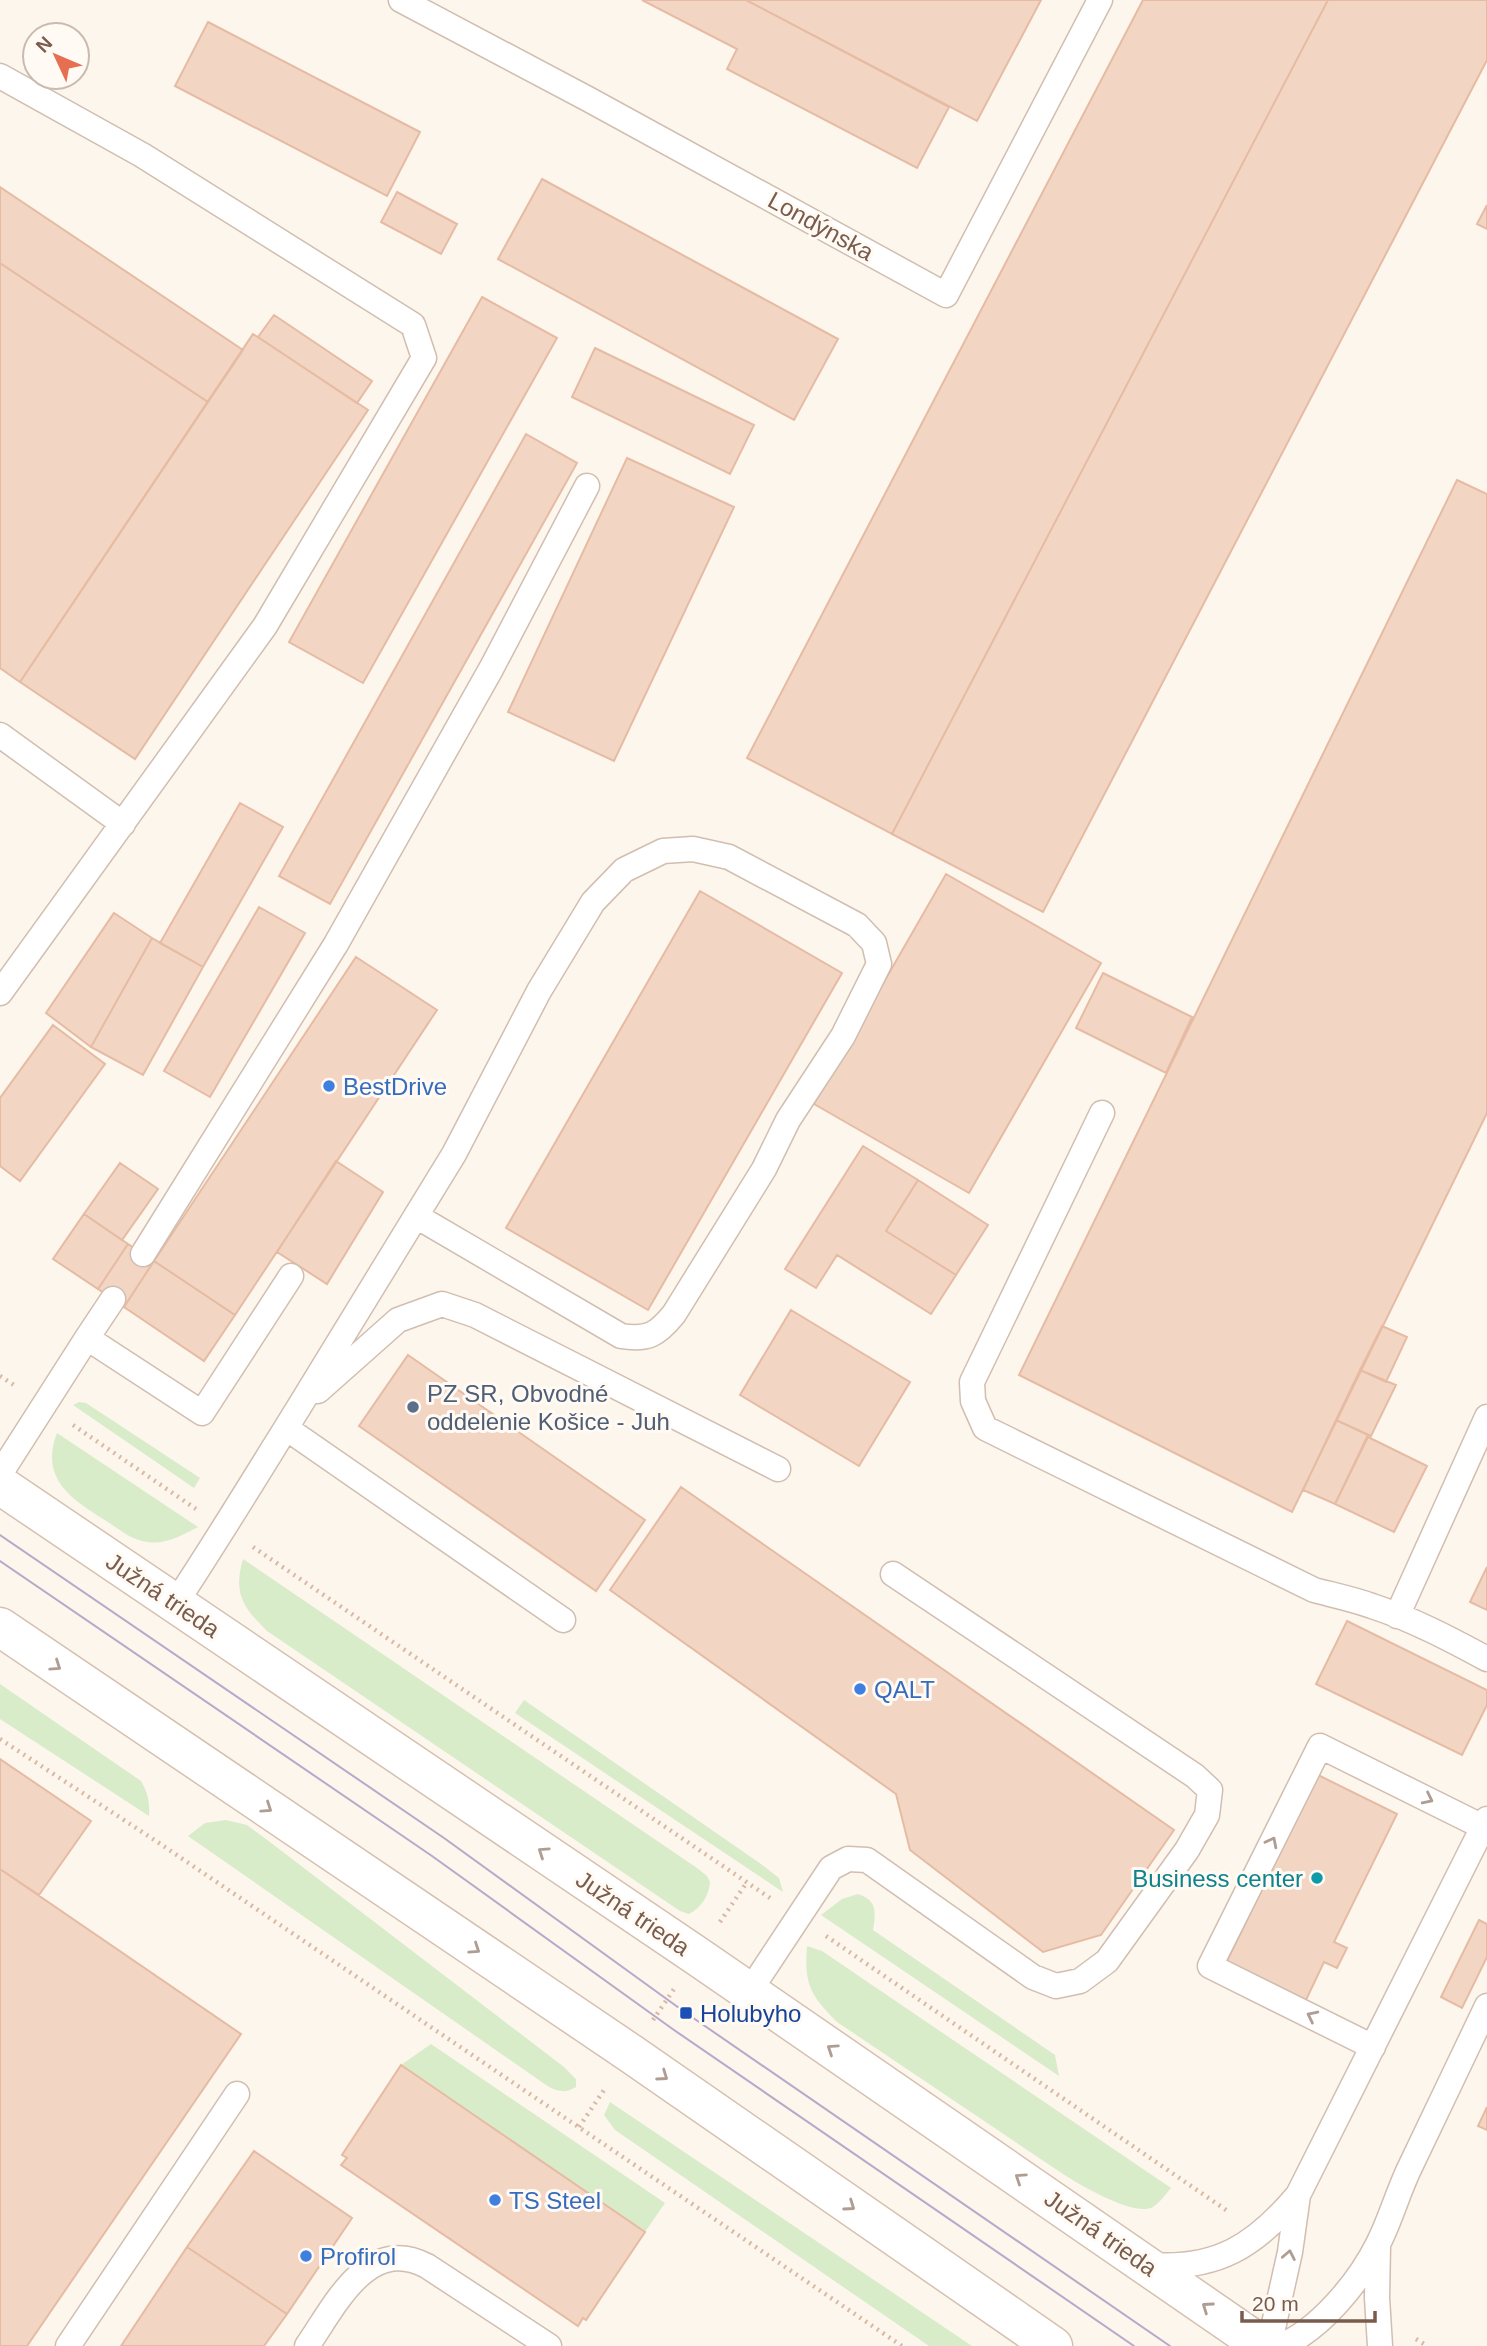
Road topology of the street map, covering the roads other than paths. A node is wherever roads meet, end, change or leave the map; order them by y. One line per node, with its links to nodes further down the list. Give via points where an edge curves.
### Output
1 (401, 0): 2 (lane, Londýnska, via 946,295)
2 (1100, 0)
3 (0, 76): 6 (lane, via 142,155 413,325 424,358 265,626)
4 (587, 486): 10 (lane, via 491,669 336,944)
5 (0, 735): 6 (lane)
6 (124, 824): 7 (lane)
7 (0, 993)
8 (1102, 1113): 21 (lane, via 972,1382 973,1401 985,1428 1314,1590)
9 (416, 1216): 9 (lane, via 454,1154 539,991 593,902 624,870 663,851 694,849 729,858 857,925 874,943 878,964 843,1036 661,1330 642,1339 621,1336); 15 (lane)
10 (143, 1254)
11 (291, 1276): 13 (lane, via 202,1413)
12 (113, 1299): 13 (lane)
13 (87, 1338): 17 (lane)
14 (1487, 1417): 21 (lane)
15 (293, 1418): 16 (lane, via 398,1321 442,1304 475,1315); 20 (lane); 22 (lane)
16 (778, 1469)
17 (0, 1474)
18 (0, 1485): 20 (street, Južná trieda)
19 (893, 1574): 26 (lane, via 1195,1776 1210,1790 1207,1815 1107,1961 1080,1981 1056,1986 1033,1977 867,1860 848,1859 831,1868)
20 (175, 1604): 26 (street, Južná trieda, one-way to 20)
21 (1397, 1616): 24 (lane)
22 (563, 1620)
23 (0, 1627): 36 (street, one-way to 36)
24 (1487, 1659)
25 (1485, 1823): 28 (lane); 28 (lane, one-way to 25, via 1210,1966 1320,1746)
26 (749, 1992): 32 (street, Južná trieda, one-way to 26)
27 (1487, 2006): 31 (lane, via 1397,2193)
28 (1373, 2047): 30 (lane)
29 (237, 2094): 33 (lane)
30 (1298, 2195): 32 (lane, via 1272,2225 1213,2261 1175,2267); 38 (lane, one-way to 30)
31 (1378, 2245): 39 (lane, via 1320,2322); 40 (lane)
32 (1146, 2264): 37 (street, Južná trieda, one-way to 32)
33 (68, 2346)
34 (307, 2346): 35 (lane, via 359,2275 392,2257 412,2258 427,2266)
35 (549, 2346)
36 (1053, 2346)
37 (1263, 2346)
38 (1269, 2346)
39 (1280, 2346)
40 (1380, 2346)

